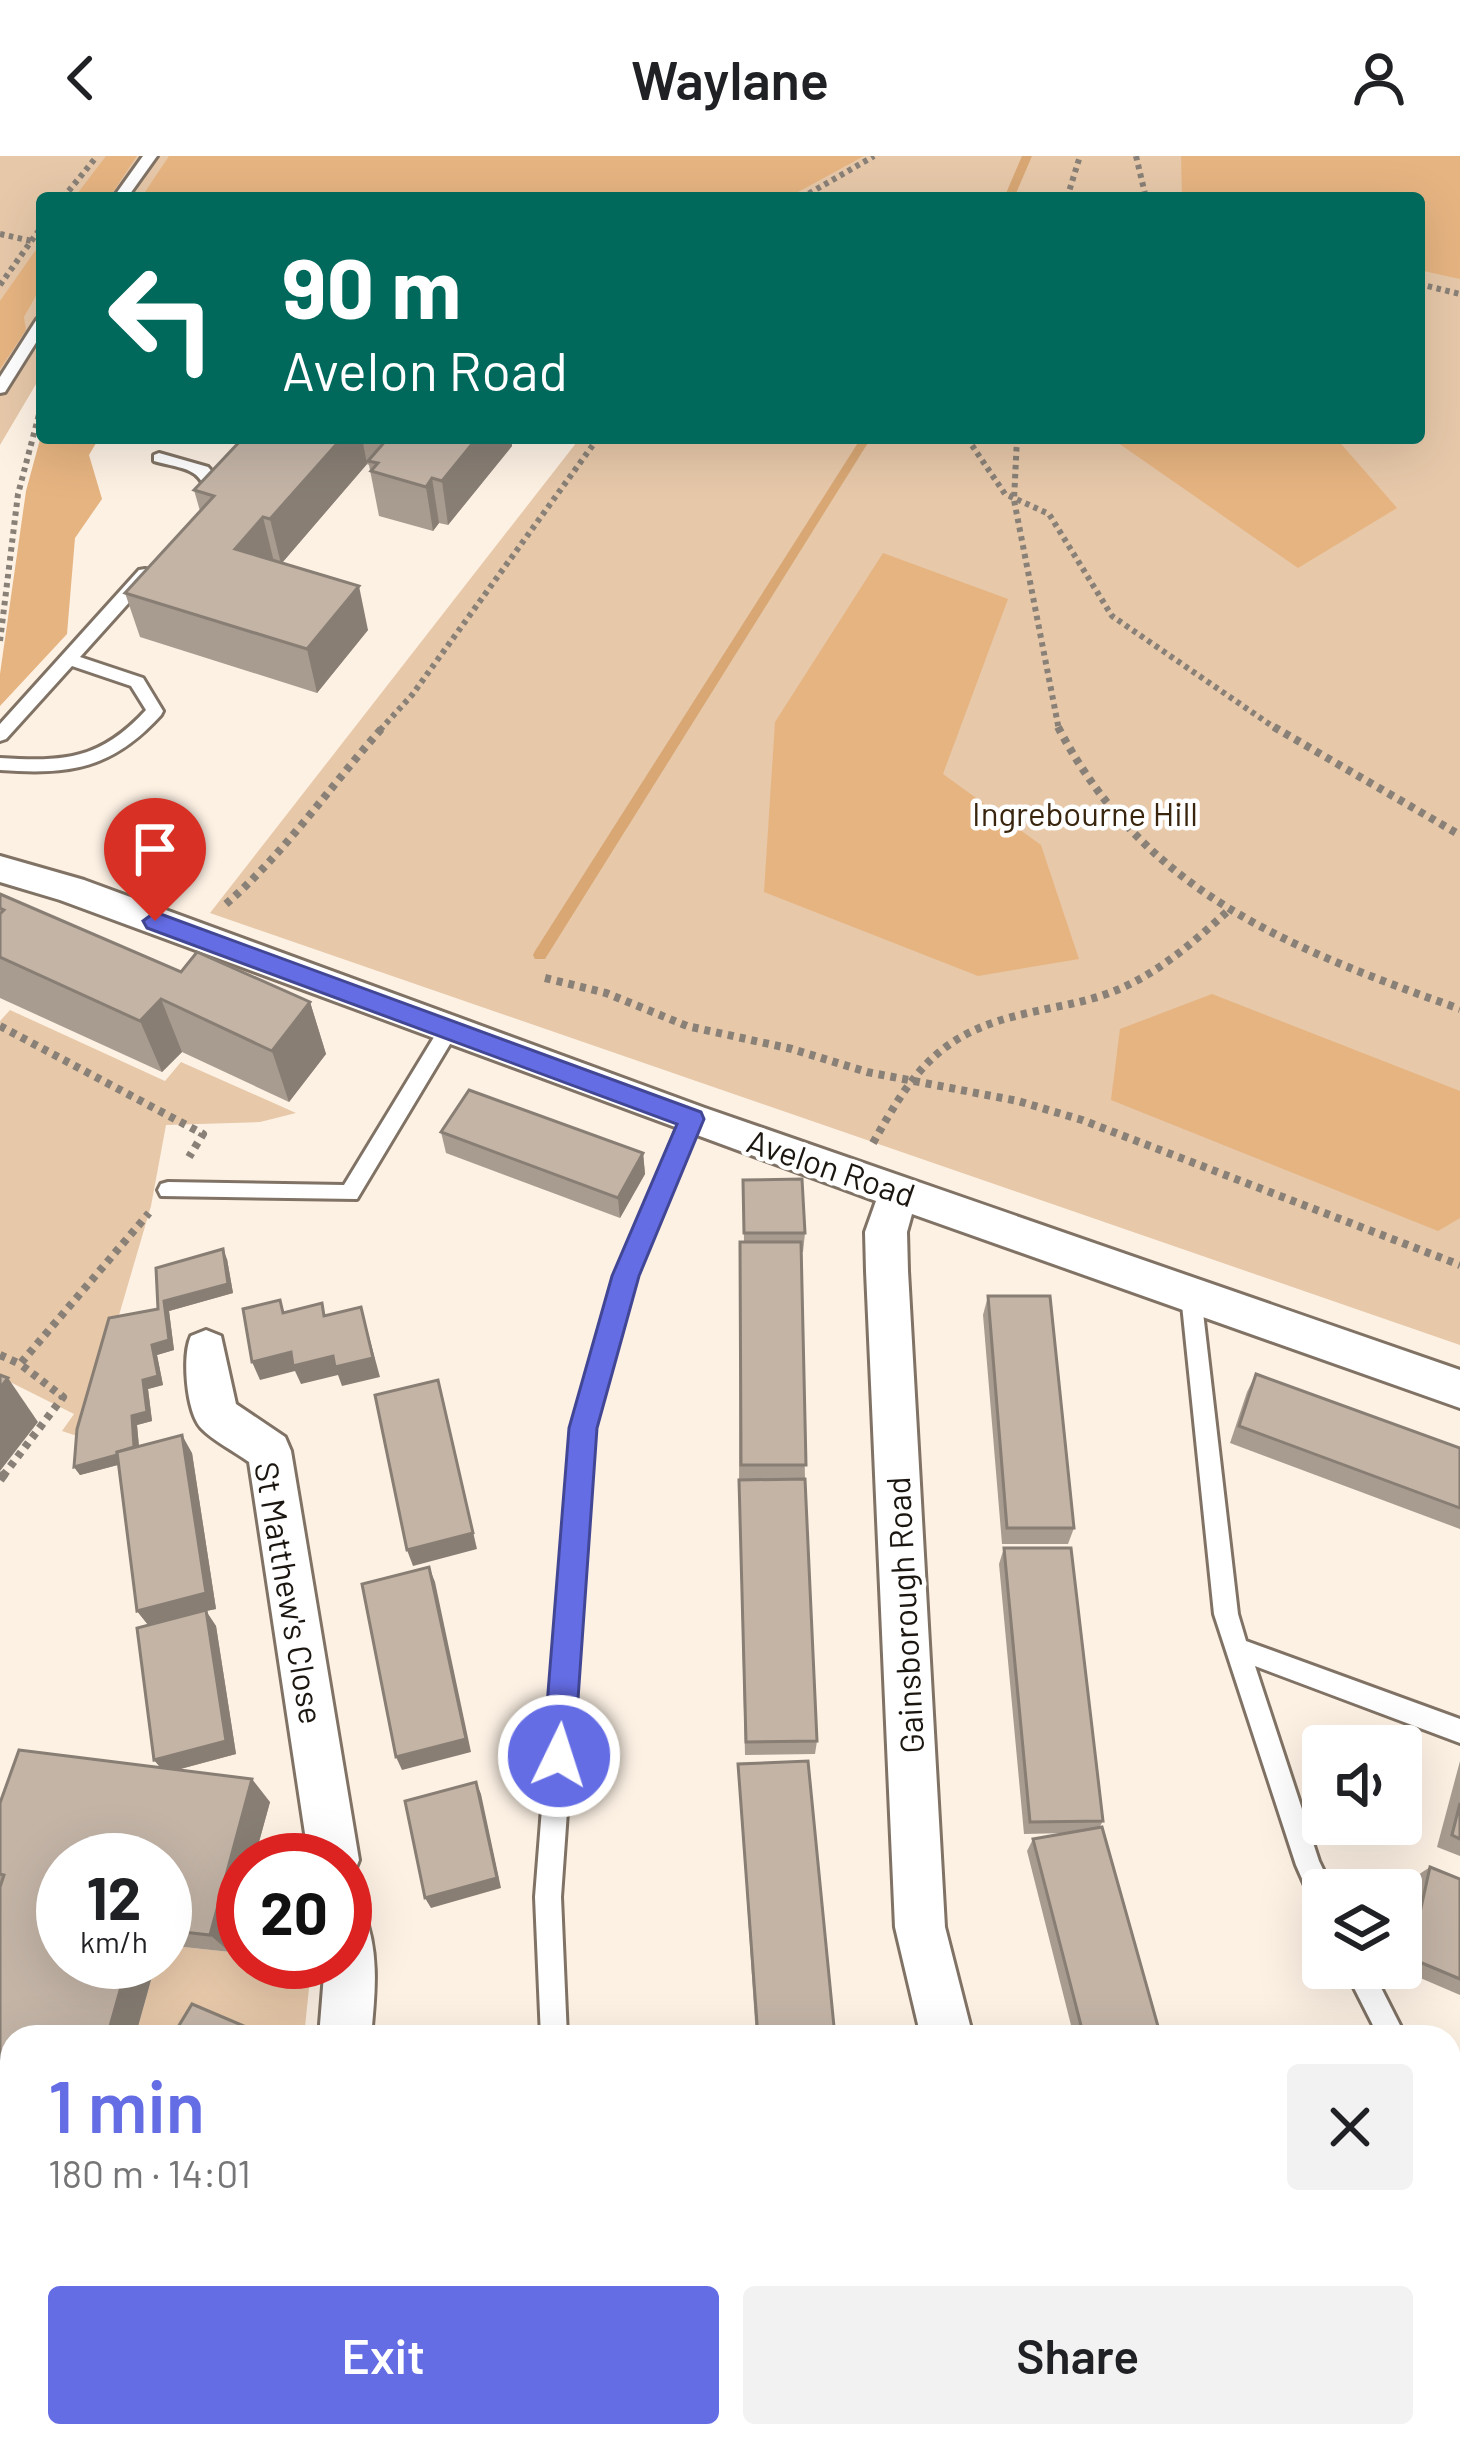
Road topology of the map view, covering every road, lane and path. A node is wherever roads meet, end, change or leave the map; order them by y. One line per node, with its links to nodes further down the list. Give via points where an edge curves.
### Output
1 (97, 156): 6 (path)
2 (150, 156): 7 (lane)
3 (874, 156): 8 (path)
4 (1080, 156): 9 (path)
5 (1136, 156): 10 (path)
6 (68, 192)
7 (124, 192)
8 (811, 192)
9 (1069, 192)
10 (1145, 192)
11 (0, 234): 13 (path)
12 (36, 235): 13 (path)
13 (32, 241): 14 (path)
14 (0, 285)
15 (1425, 285): 16 (path)
16 (1460, 294)
17 (36, 332): 18 (lane)
18 (0, 389)
19 (36, 426): 27 (path, via 18,494)
20 (594, 444): 34 (path, via 412,695)
21 (972, 444): 25 (path)
22 (1017, 444): 25 (path)
23 (159, 458): 24 (lane, via 202,470 214,483 209,502)
24 (229, 481)
25 (1014, 500): 31 (path, via 1049,514 1112,616 1278,730); 33 (path, via 1066,748 1136,836)
26 (152, 566): 28 (lane)
27 (0, 641)
28 (68, 659): 29 (lane); 30 (lane, via 137,682 154,711 104,758)
29 (0, 735)
30 (0, 764)
31 (1460, 835)
32 (0, 869): 34 (street, Avelon Road)
33 (1229, 910): 36 (path); 39 (path, via 1133,983 988,1023 936,1051)
34 (198, 937): 38 (street, Avelon Road)
35 (545, 978): 39 (path, via 687,1026)
36 (1460, 1010)
37 (0, 1026): 42 (path, via 203,1134)
38 (448, 1029): 40 (street, Avelon Road); 42 (lane, via 350,1193)
39 (910, 1082): 41 (path); 44 (path, via 1082,1120)
40 (692, 1119): 41 (street, Avelon Road); 58 (lane, via 626,1276 583,1428 548,1897)
41 (855, 1175): 43 (street, Avelon Road)
42 (168, 1190): 48 (path)
43 (899, 1192): 45 (street, Avelon Road); 59 (street, Gainsborough Road, via 886,1232 920,1927)
44 (1460, 1265)
45 (1191, 1294): 49 (street, Avelon Road); 51 (lane, via 1226,1613)
46 (206, 1349): 53 (street, St Matthew's Close, via 216,1414 269,1451)
47 (0, 1355): 48 (path)
48 (20, 1364): 50 (path, via 63,1397)
49 (1460, 1389)
50 (0, 1480)
51 (1238, 1649): 52 (lane); 54 (lane)
52 (1460, 1731)
53 (330, 1833)
54 (1310, 1869)
55 (349, 1989): 57 (street)
56 (1369, 1989): 60 (lane)
57 (346, 2025)
58 (553, 2025)
59 (944, 2025)
60 (1387, 2025)

